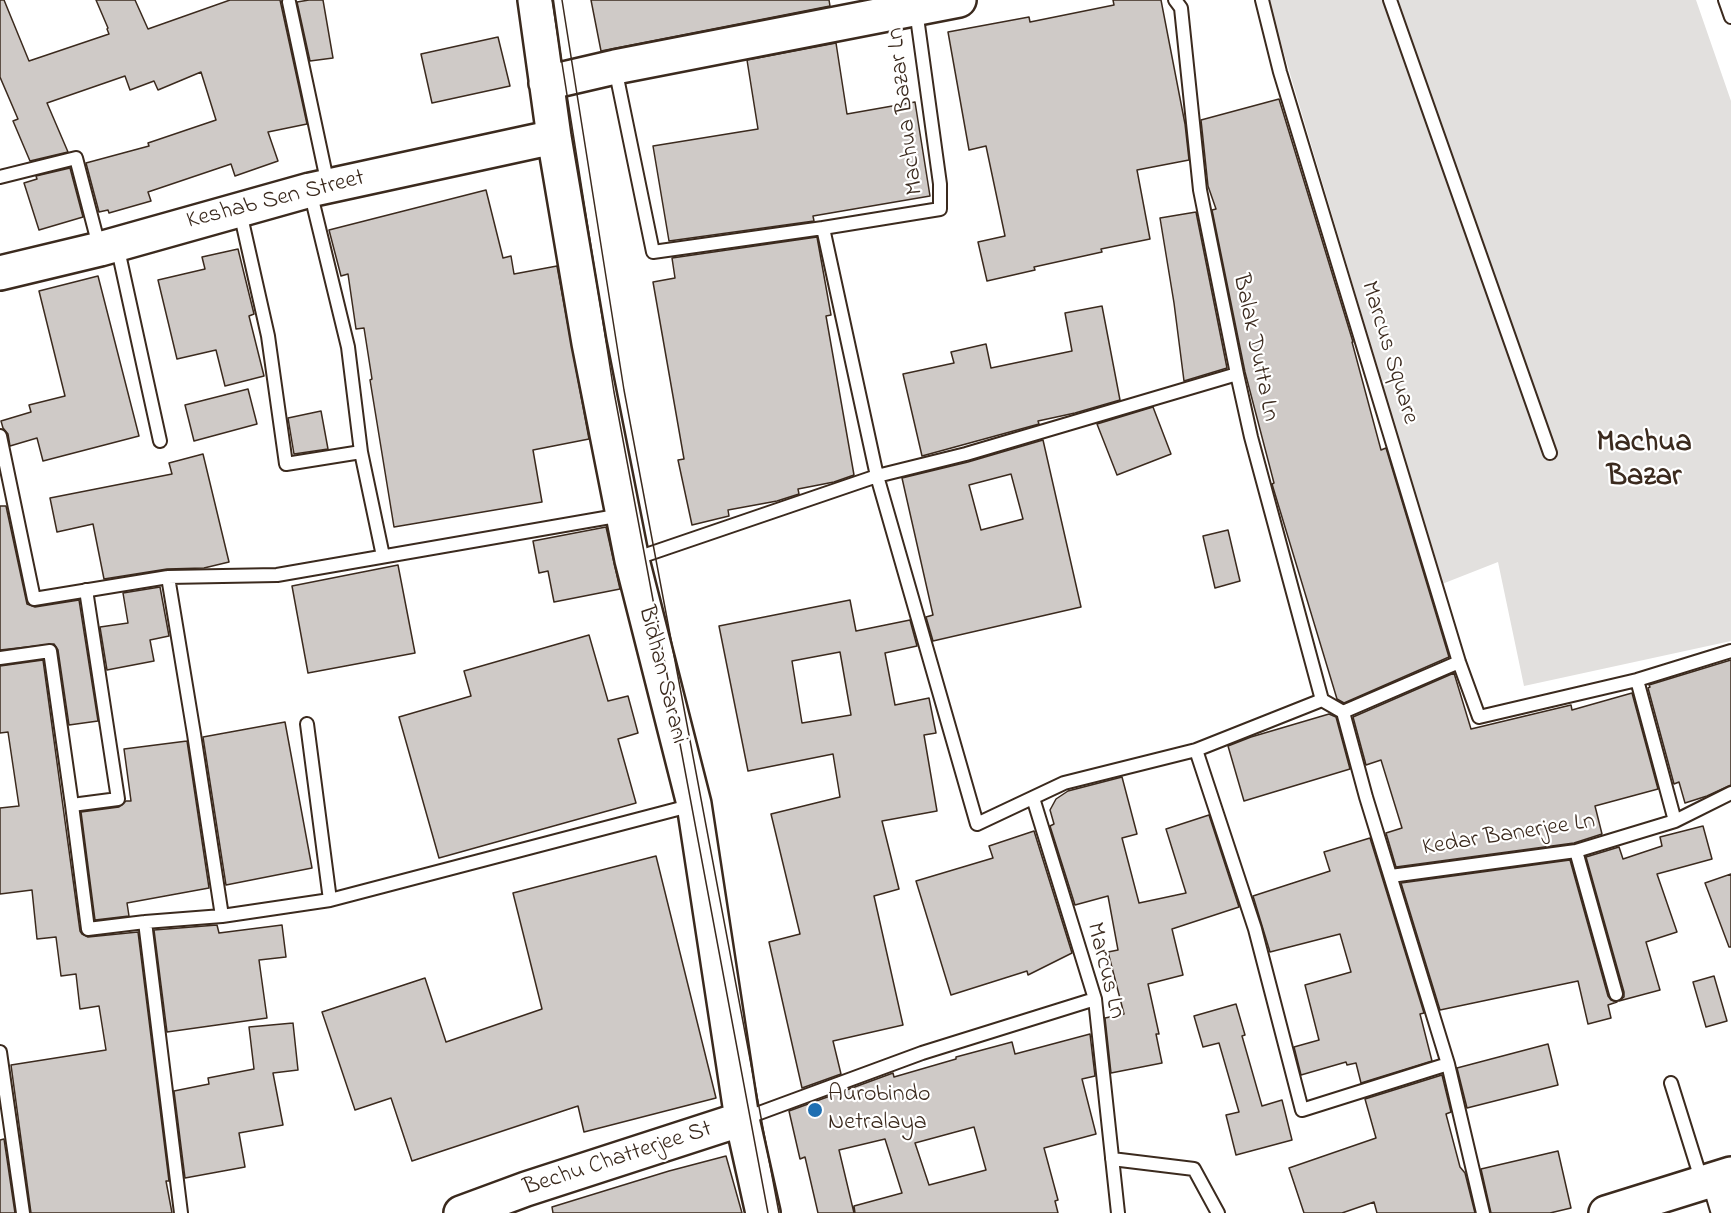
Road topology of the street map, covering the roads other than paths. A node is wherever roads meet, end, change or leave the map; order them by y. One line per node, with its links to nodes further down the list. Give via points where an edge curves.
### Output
1 (535, 0): 11 (main road, Bidhan Sarani)
2 (959, 0): 8 (main road)
3 (1175, 0): 19 (lane, Balak Dutta Ln, via 1181,8 1200,190)
4 (1262, 0): 32 (lane, Marcus Square, via 1280,72)
5 (1390, 0): 23 (lane)
6 (1725, 0): 9 (lane)
7 (289, 2): 14 (lane)
8 (915, 4): 10 (main road); 16 (lane, Machua Bazar Ln, via 940,208)
9 (1731, 17)
10 (615, 67): 11 (main road); 16 (lane, via 653,252)
11 (558, 80): 12 (main road, Bidhan Sarani)
12 (554, 137): 14 (main road, Keshab Sen Street); 25 (main road, Bidhan Sarani)
13 (0, 177): 17 (lane, via 76,158)
14 (319, 188): 15 (main road, Keshab Sen Street); 22 (lane, via 348,347)
15 (239, 210): 17 (main road, Keshab Sen Street); 22 (lane, via 268,336 286,464)
16 (823, 228): 24 (lane)
17 (108, 246): 18 (main road, Keshab Sen Street); 21 (lane)
18 (0, 273)
19 (1237, 374): 24 (lane, via 966,454); 34 (lane, Balak Dutta Ln)
20 (0, 436): 29 (lane, via 34,598)
21 (160, 441)
22 (361, 452): 26 (lane)
23 (1550, 453)
24 (877, 476): 27 (lane); 39 (lane, via 977,824)
25 (623, 515): 26 (lane); 27 (main road, Bidhan Sarani)
26 (383, 556): 28 (lane, via 277,575)
27 (632, 560): 40 (main road, Bidhan Sarani)
28 (168, 577): 29 (lane); 46 (lane)
29 (86, 590): 41 (lane, via 118,799)
30 (1731, 651): 33 (lane)
31 (0, 658): 41 (lane, via 50,651)
32 (1459, 662): 33 (lane, Marcus Square, via 1479,717); 35 (lane)
33 (1637, 680): 42 (lane)
34 (1322, 700): 35 (lane); 37 (lane)
35 (1343, 712): 44 (lane)
36 (307, 724): 45 (lane)
37 (1196, 750): 39 (lane, via 1064,783); 51 (lane, via 1255,928 1302,1110)
38 (1731, 793): 42 (lane, Kedar Banerjee Ln)
39 (1033, 798): 49 (lane, Marcus Ln)
40 (694, 804): 45 (lane); 53 (main road, Bidhan Sarani)
41 (72, 805): 47 (lane, via 88,929)
42 (1675, 821): 43 (lane, Kedar Banerjee Ln)
43 (1576, 851): 44 (lane, Kedar Banerjee Ln); 48 (lane)
44 (1391, 876): 51 (lane)
45 (330, 900): 46 (lane)
46 (222, 916): 47 (lane)
47 (145, 922): 57 (lane)
48 (1616, 994)
49 (1095, 999): 53 (lane, via 922,1053); 54 (lane, Marcus Ln)
50 (0, 1052): 56 (lane)
51 (1448, 1064): 62 (lane)
52 (1671, 1083): 55 (lane)
53 (742, 1119): 58 (main road, Bechu Chatterjee St); 59 (main road, Bidhan Sarani)
54 (1112, 1159): 60 (lane, Marcus Ln); 61 (lane, via 1194,1169)
55 (1716, 1179): 63 (main road); 64 (street)
56 (23, 1213)
57 (181, 1213)
58 (461, 1213)
59 (763, 1213)
60 (1118, 1213)
61 (1218, 1213)
62 (1483, 1213)
63 (1606, 1213)
64 (1725, 1213)

